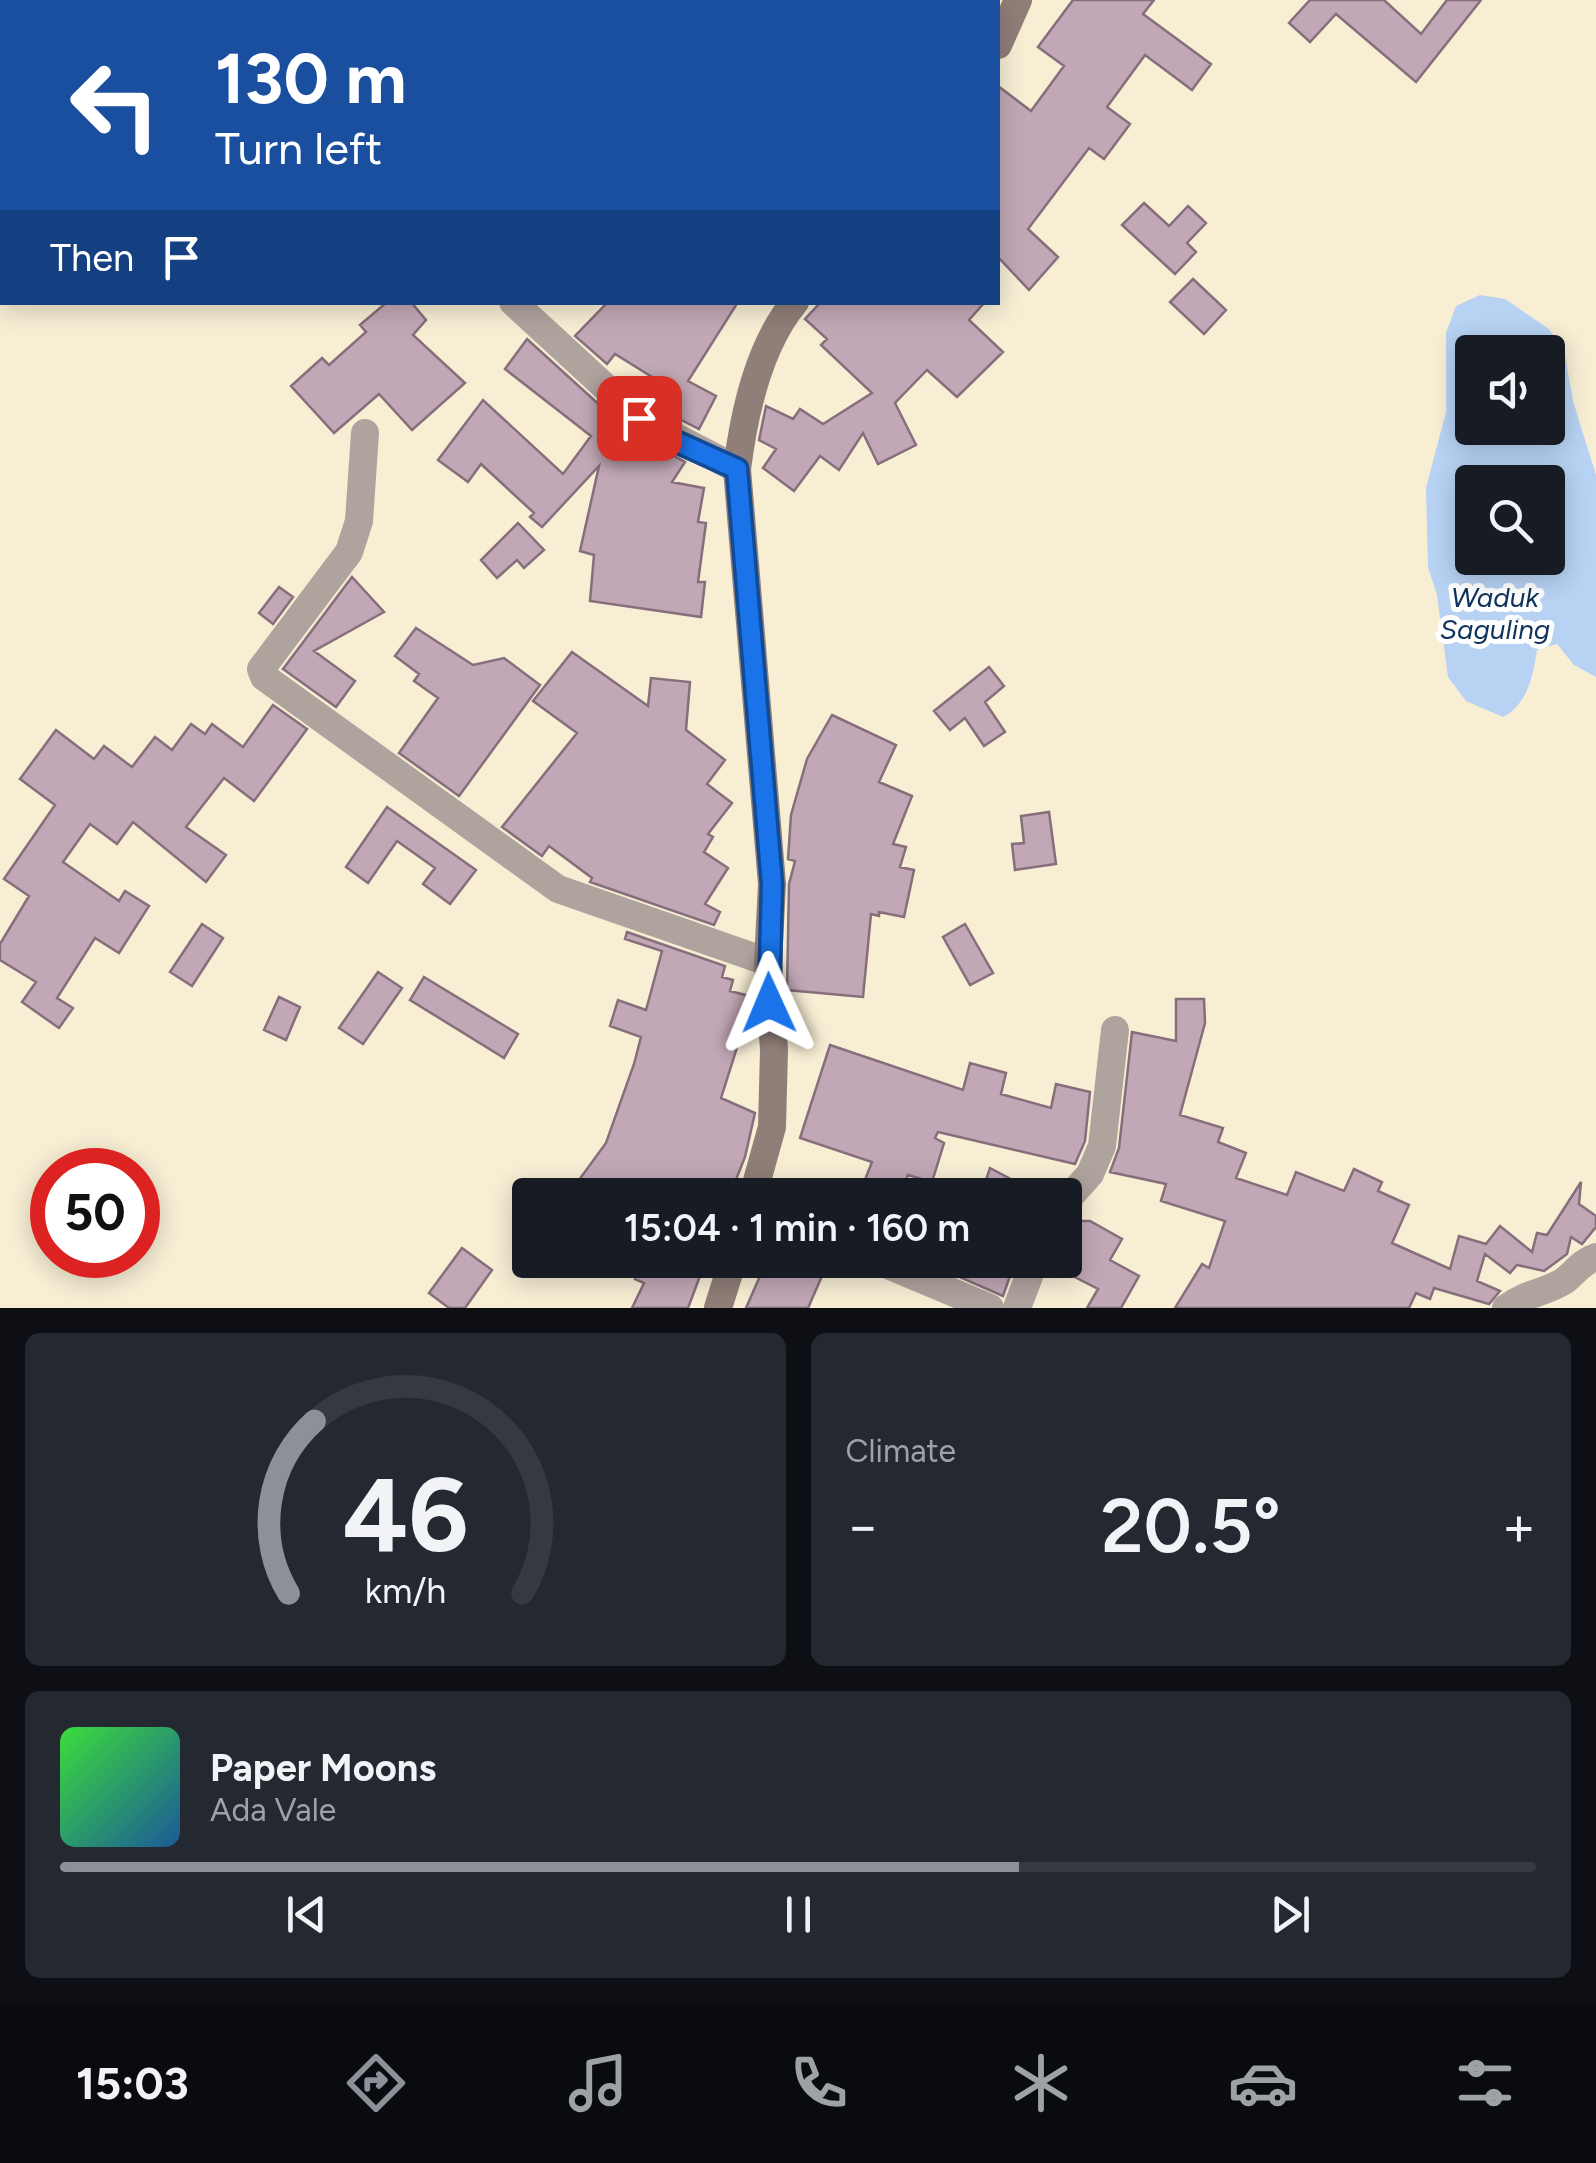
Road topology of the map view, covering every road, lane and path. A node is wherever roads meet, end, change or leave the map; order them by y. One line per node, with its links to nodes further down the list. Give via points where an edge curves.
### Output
1 (1018, 0): 2 (main road)
2 (1000, 40)
3 (516, 305): 6 (street, via 639,418)
4 (793, 305): 6 (main road, via 773,333 742,424)
5 (365, 433): 7 (street, via 359,522 349,552 262,669 264,677 558,889)
6 (737, 469): 7 (main road, via 772,884)
7 (768, 962): 9 (main road, via 772,1127)
8 (1115, 1030): 10 (street, via 1102,1146)
9 (758, 1178)
10 (1082, 1183)
11 (1596, 1257): 18 (street, via 1564,1281 1526,1293)
12 (728, 1278): 15 (main road)
13 (919, 1278): 16 (street)
14 (1029, 1278): 17 (street)
15 (718, 1308)
16 (990, 1308)
17 (1018, 1308)
18 (1506, 1308)

